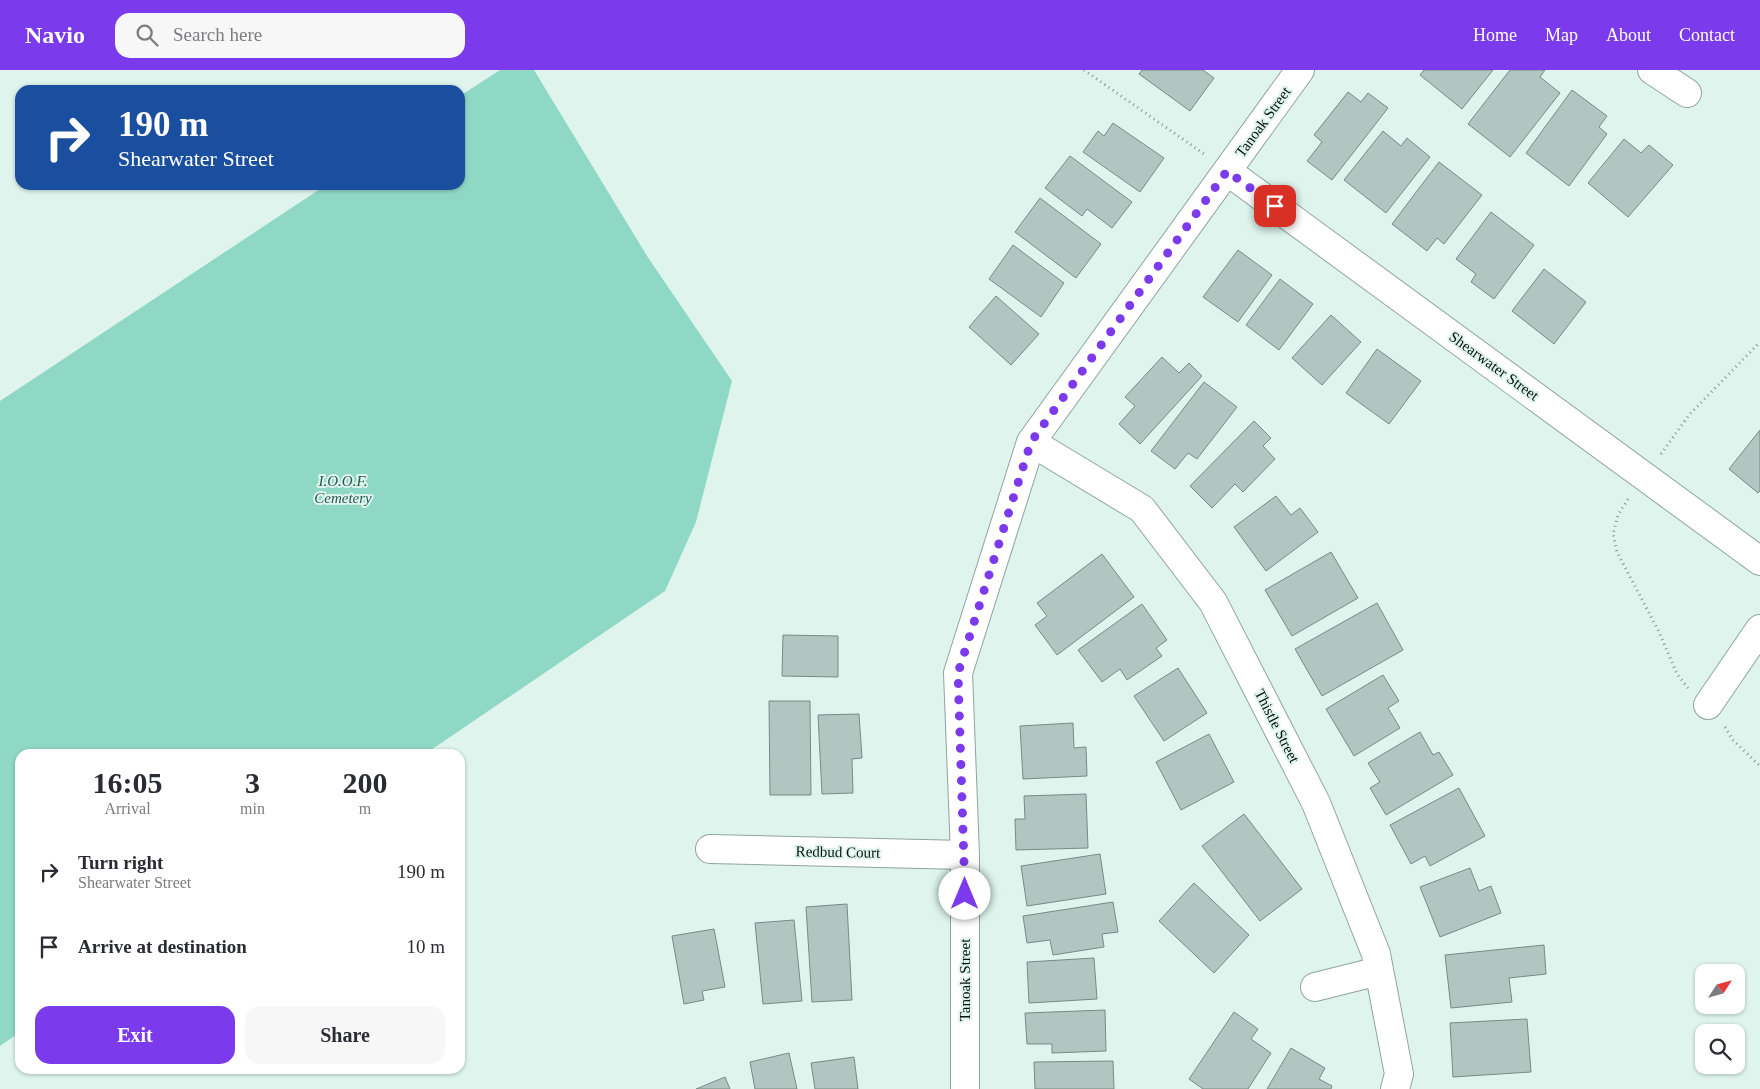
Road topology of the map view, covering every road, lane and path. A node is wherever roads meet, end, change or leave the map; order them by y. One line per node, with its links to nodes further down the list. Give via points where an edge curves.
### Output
1 (1084, 70): 5 (path)
2 (1300, 70): 5 (street, Tanoak Street)
3 (1652, 70): 4 (street)
4 (1687, 93)
5 (1227, 171): 7 (street, Tanoak Street); 8 (street, Shearwater Street)
6 (1760, 342): 8 (path, via 1689,415)
7 (1031, 442): 14 (street, Tanoak Street, via 958,673); 15 (street, Thistle Street, via 1142,509 1212,602 1316,803 1376,954)
8 (1644, 476): 9 (street, Shearwater Street); 11 (path, via 1618,515 1613,534 1616,552 1659,632 1677,674 1684,685)
9 (1760, 561)
10 (1760, 629): 11 (street)
11 (1708, 705): 12 (path, via 1733,740)
12 (1760, 766)
13 (710, 849): 14 (street, Redbud Court)
14 (965, 855): 17 (street, Tanoak Street)
15 (1379, 971): 16 (street); 18 (street, Thistle Street, via 1399,1074)
16 (1315, 987)
17 (965, 1089)
18 (1395, 1089)

